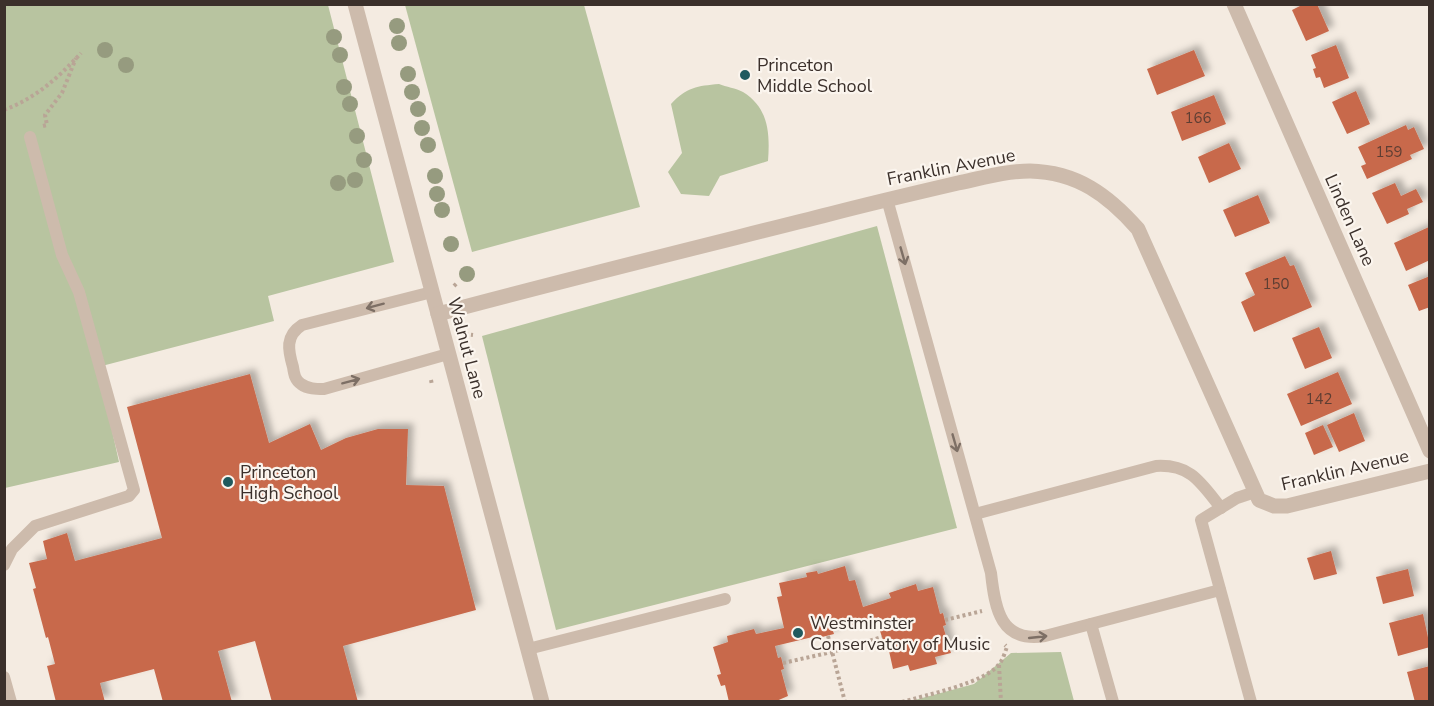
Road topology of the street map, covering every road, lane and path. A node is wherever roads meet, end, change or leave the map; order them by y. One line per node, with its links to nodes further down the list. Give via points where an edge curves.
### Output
1 (355, 4): 10 (street, Walnut Lane)
2 (1234, 4): 17 (street, Linden Lane)
3 (81, 53): 4 (path)
4 (76, 58): 5 (path, via 43,90); 6 (path, via 62,93 45,114 47,125 28,131)
5 (4, 110)
6 (30, 137): 22 (lane, via 62,255 79,292 134,490 129,496 35,526 12,549)
7 (887, 199): 11 (street, Franklin Avenue); 19 (street, Franklin Avenue, via 1007,172 1030,171 1066,177 1100,192 1138,229); 21 (lane, one-way to 21)
8 (458, 282): 9 (path)
9 (454, 286)
10 (432, 292): 11 (street, Walnut Lane); 14 (lane, one-way to 14, via 302,326 290,338 293,369 303,386 324,388)
11 (438, 314): 14 (street, Walnut Lane)
12 (469, 329): 13 (path, via 473,336)
13 (465, 334)
14 (448, 354): 31 (street, Walnut Lane)
15 (431, 380): 16 (path)
16 (432, 385)
17 (1430, 452)
18 (1430, 471): 19 (street, Franklin Avenue, via 1287,506 1263,502)
19 (1256, 492): 20 (lane)
20 (1221, 508): 21 (lane, via 1200,481 1170,465); 23 (lane, via 1201,520)
21 (975, 514): 27 (lane, one-way to 27, via 998,608 1013,633 1032,638)
22 (4, 565)
23 (1220, 590): 27 (lane); 42 (lane)
24 (725, 599): 31 (lane)
25 (982, 610): 26 (path)
26 (945, 620)
27 (1091, 624): 41 (lane)
28 (828, 636): 32 (path)
29 (882, 637): 32 (path)
30 (1007, 646): 34 (path)
31 (528, 650): 37 (street, Walnut Lane)
32 (832, 652): 33 (path); 38 (path)
33 (783, 663)
34 (999, 665): 39 (path, via 967,683); 40 (path)
35 (4, 677): 36 (lane)
36 (11, 702)
37 (542, 702)
38 (844, 702)
39 (902, 702)
40 (1001, 702)
41 (1113, 702)
42 (1251, 702)

